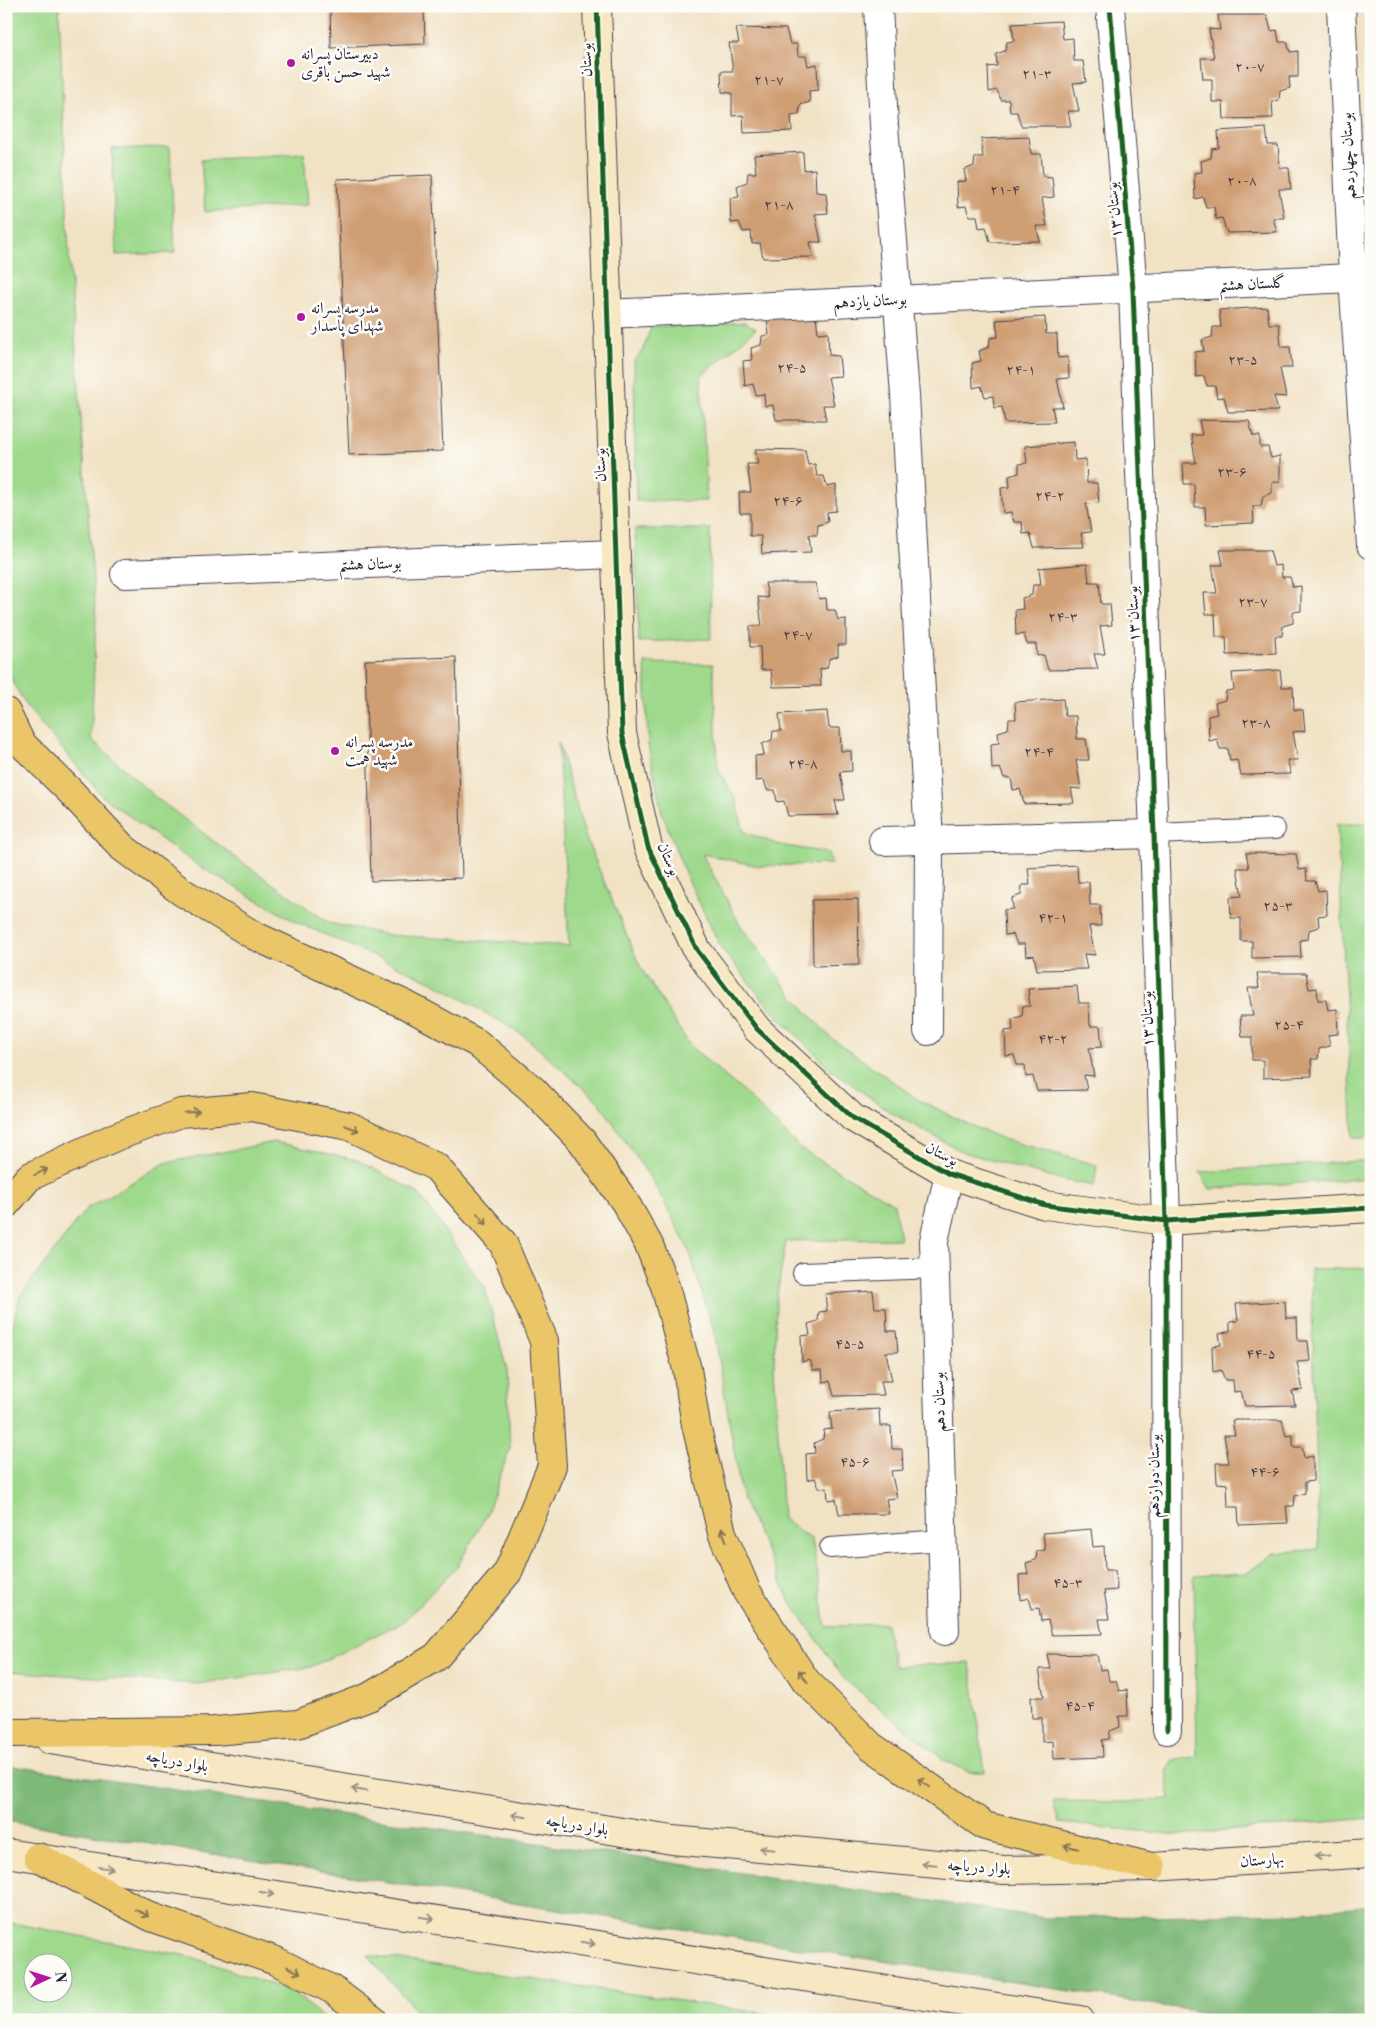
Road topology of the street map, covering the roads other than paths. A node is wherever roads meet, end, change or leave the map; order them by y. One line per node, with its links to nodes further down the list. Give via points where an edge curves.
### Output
1 (597, 6): 8 (main road, بوستان)
2 (878, 6): 7 (street)
3 (1110, 6): 6 (street, بوستان ۱۳)
4 (1341, 6): 5 (street, بوستان چهاردهم)
5 (1362, 277): 6 (street, گلستان هشتم); 9 (street, بوستان چهاردهم)
6 (1133, 290): 7 (street, بوستان یازدهم); 14 (street, بوستان ۱۳)
7 (897, 299): 8 (street, بوستان یازدهم); 15 (street)
8 (607, 314): 10 (main road, بوستان)
9 (1371, 545)
10 (615, 554): 11 (street, بوستان هشتم); 18 (main road, بوستان, via 622,733 648,847 697,950 757,1029 853,1118)
11 (125, 574)
12 (6, 712): 32 (highway, one-way to 12, via 985,1826 871,1746 806,1681 746,1592 722,1533 696,1425 687,1369 665,1286 649,1245 625,1202 582,1141 534,1090 477,1043 406,1005 255,936 182,892 122,848 21,742)
13 (1275, 830): 14 (lane)
14 (1154, 834): 15 (street); 21 (street, بوستان ۱۳)
15 (929, 840): 16 (street); 17 (street)
16 (883, 841)
17 (928, 1031)
18 (949, 1174): 21 (main road, بوستان, via 1046,1205); 22 (street, بوستان دهم, via 934,1241)
19 (6, 1204): 28 (highway, one-way to 28, via 29,1177 114,1137 181,1113 252,1107 349,1126 436,1167 503,1243 544,1341 552,1466 508,1572 436,1657 369,1697 298,1724 214,1731)
20 (1371, 1208): 21 (main road, بوستان)
21 (1166, 1221): 27 (street, بوستان دوازدهم)
22 (935, 1268): 23 (lane); 24 (street, بوستان دهم)
23 (803, 1273)
24 (943, 1540): 25 (lane); 26 (street, بوستان دهم)
25 (830, 1548)
26 (945, 1631)
27 (1167, 1730)
28 (8, 1733): 32 (main road, بلوار دریاچه, one-way to 28, via 1004,1870 672,1840)
29 (6, 1853): 31 (main road)
30 (1371, 1853): 32 (main road, بهارستان, one-way to 32)
31 (38, 1857): 33 (highway, one-way to 33, via 151,1917 276,1961 333,1990); 34 (main road, one-way to 34)
32 (1152, 1867)
33 (373, 2020)
34 (1080, 2020)

